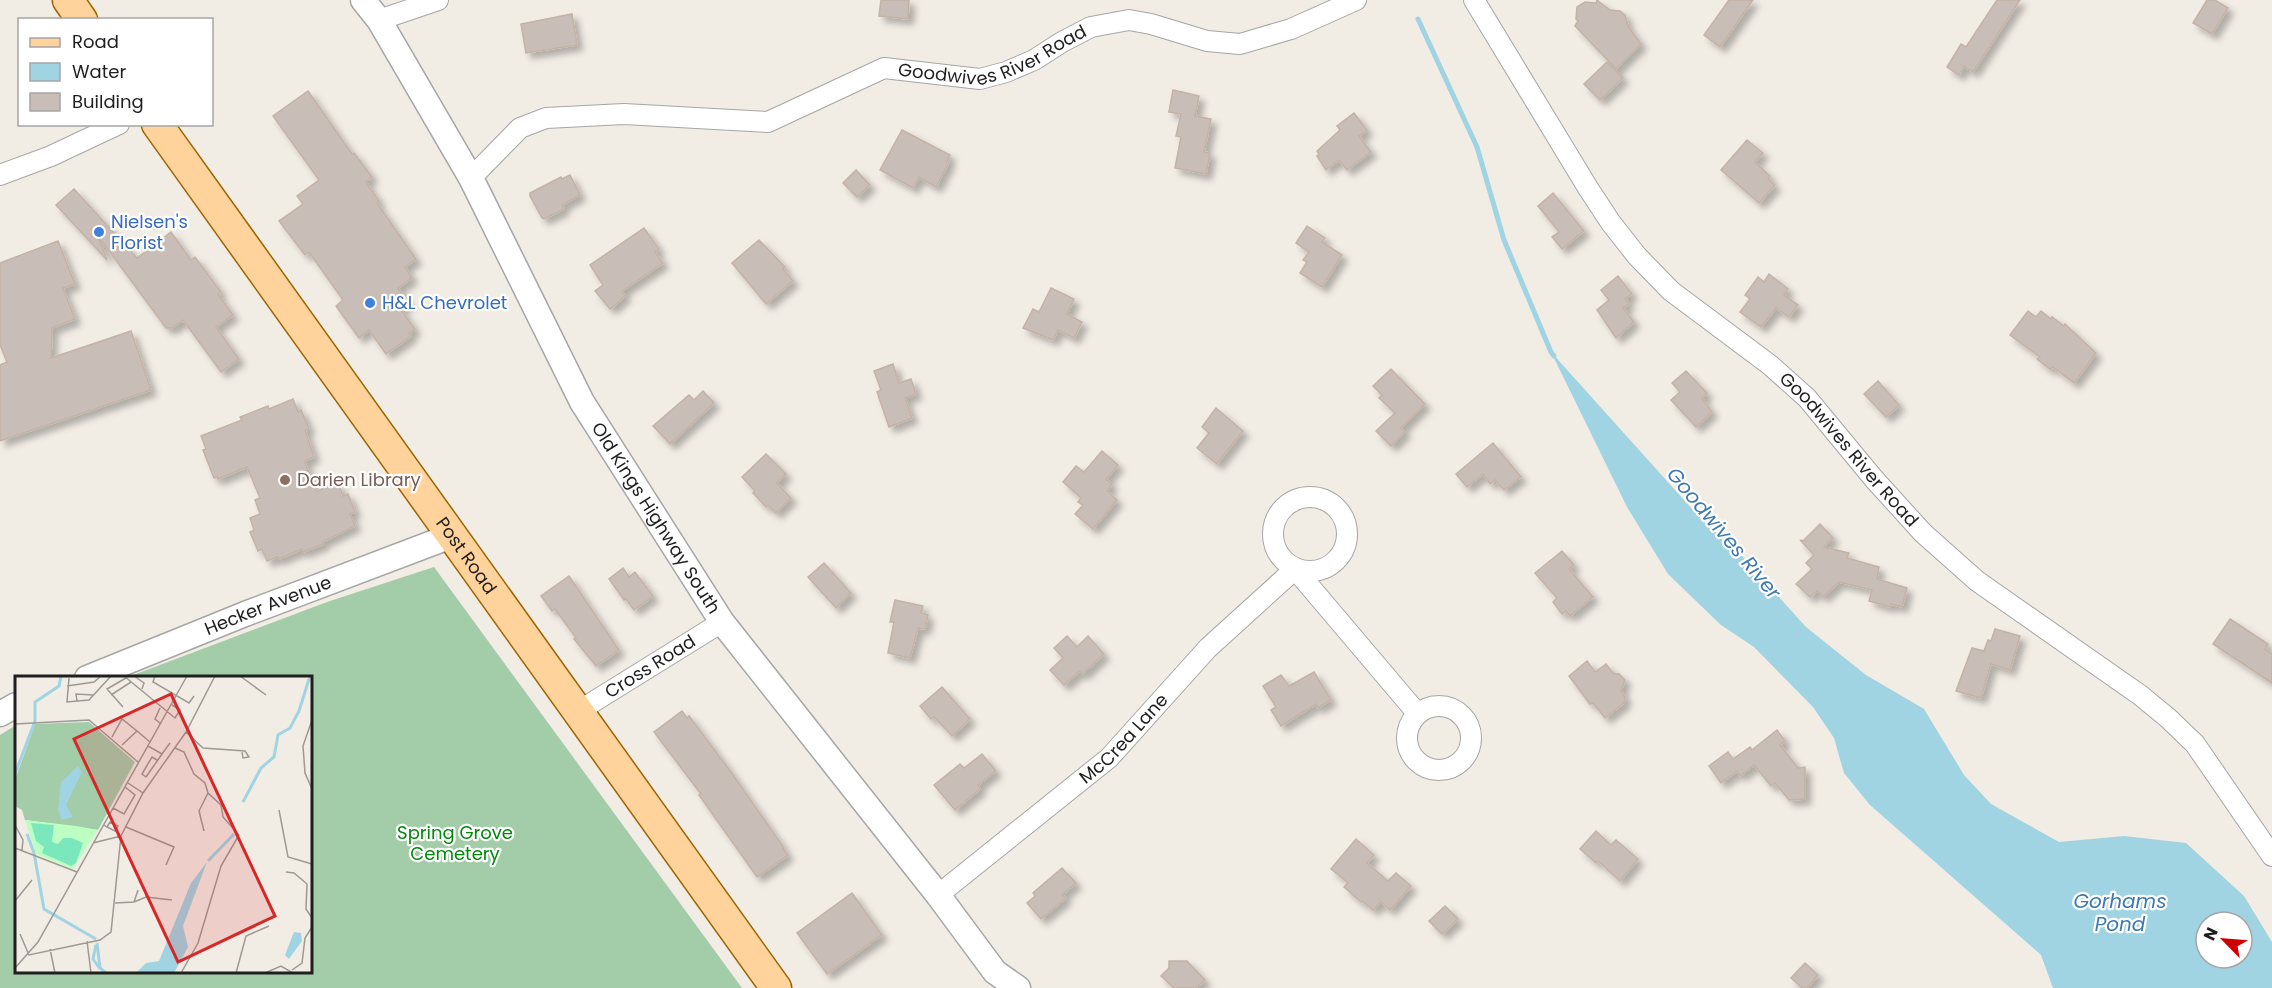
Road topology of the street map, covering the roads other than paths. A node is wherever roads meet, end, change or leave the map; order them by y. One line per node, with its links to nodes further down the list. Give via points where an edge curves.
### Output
1 (68, 0): 6 (main road)
2 (363, 0): 7 (street, Old Kings Highway South)
3 (438, 0): 7 (street)
4 (1356, 0): 11 (street, Goodwives River Road, via 1291,29 1240,44 1207,41 1129,20 1092,27 1034,60 980,79 884,68 768,122 624,114 546,118 520,128)
5 (1474, 0): 19 (street, Goodwives River Road, via 1588,188 1637,256 1671,291 1770,365 1807,398 1923,533 1977,581 2168,718 2195,744)
6 (81, 18)
7 (379, 20): 11 (street, Old Kings Highway South)
8 (115, 126): 10 (street)
9 (158, 126): 12 (main road, Post Road)
10 (0, 175)
11 (471, 178): 13 (street, Old Kings Highway South, via 582,402)
12 (451, 536): 14 (street, Hecker Avenue); 16 (main road, Post Road)
13 (722, 622): 16 (street, Cross Road); 20 (street, Old Kings Highway South)
14 (92, 676)
15 (15, 706): 18 (street)
16 (577, 712): 22 (main road, Post Road)
17 (1417, 713): 20 (street, McCrea Lane, via 1295,569 1208,648 1109,758)
18 (0, 714)
19 (2272, 856)
20 (938, 895): 21 (street, Old Kings Highway South)
21 (995, 980): 23 (street, Old Kings Highway South)
22 (776, 988)
23 (1018, 988)

